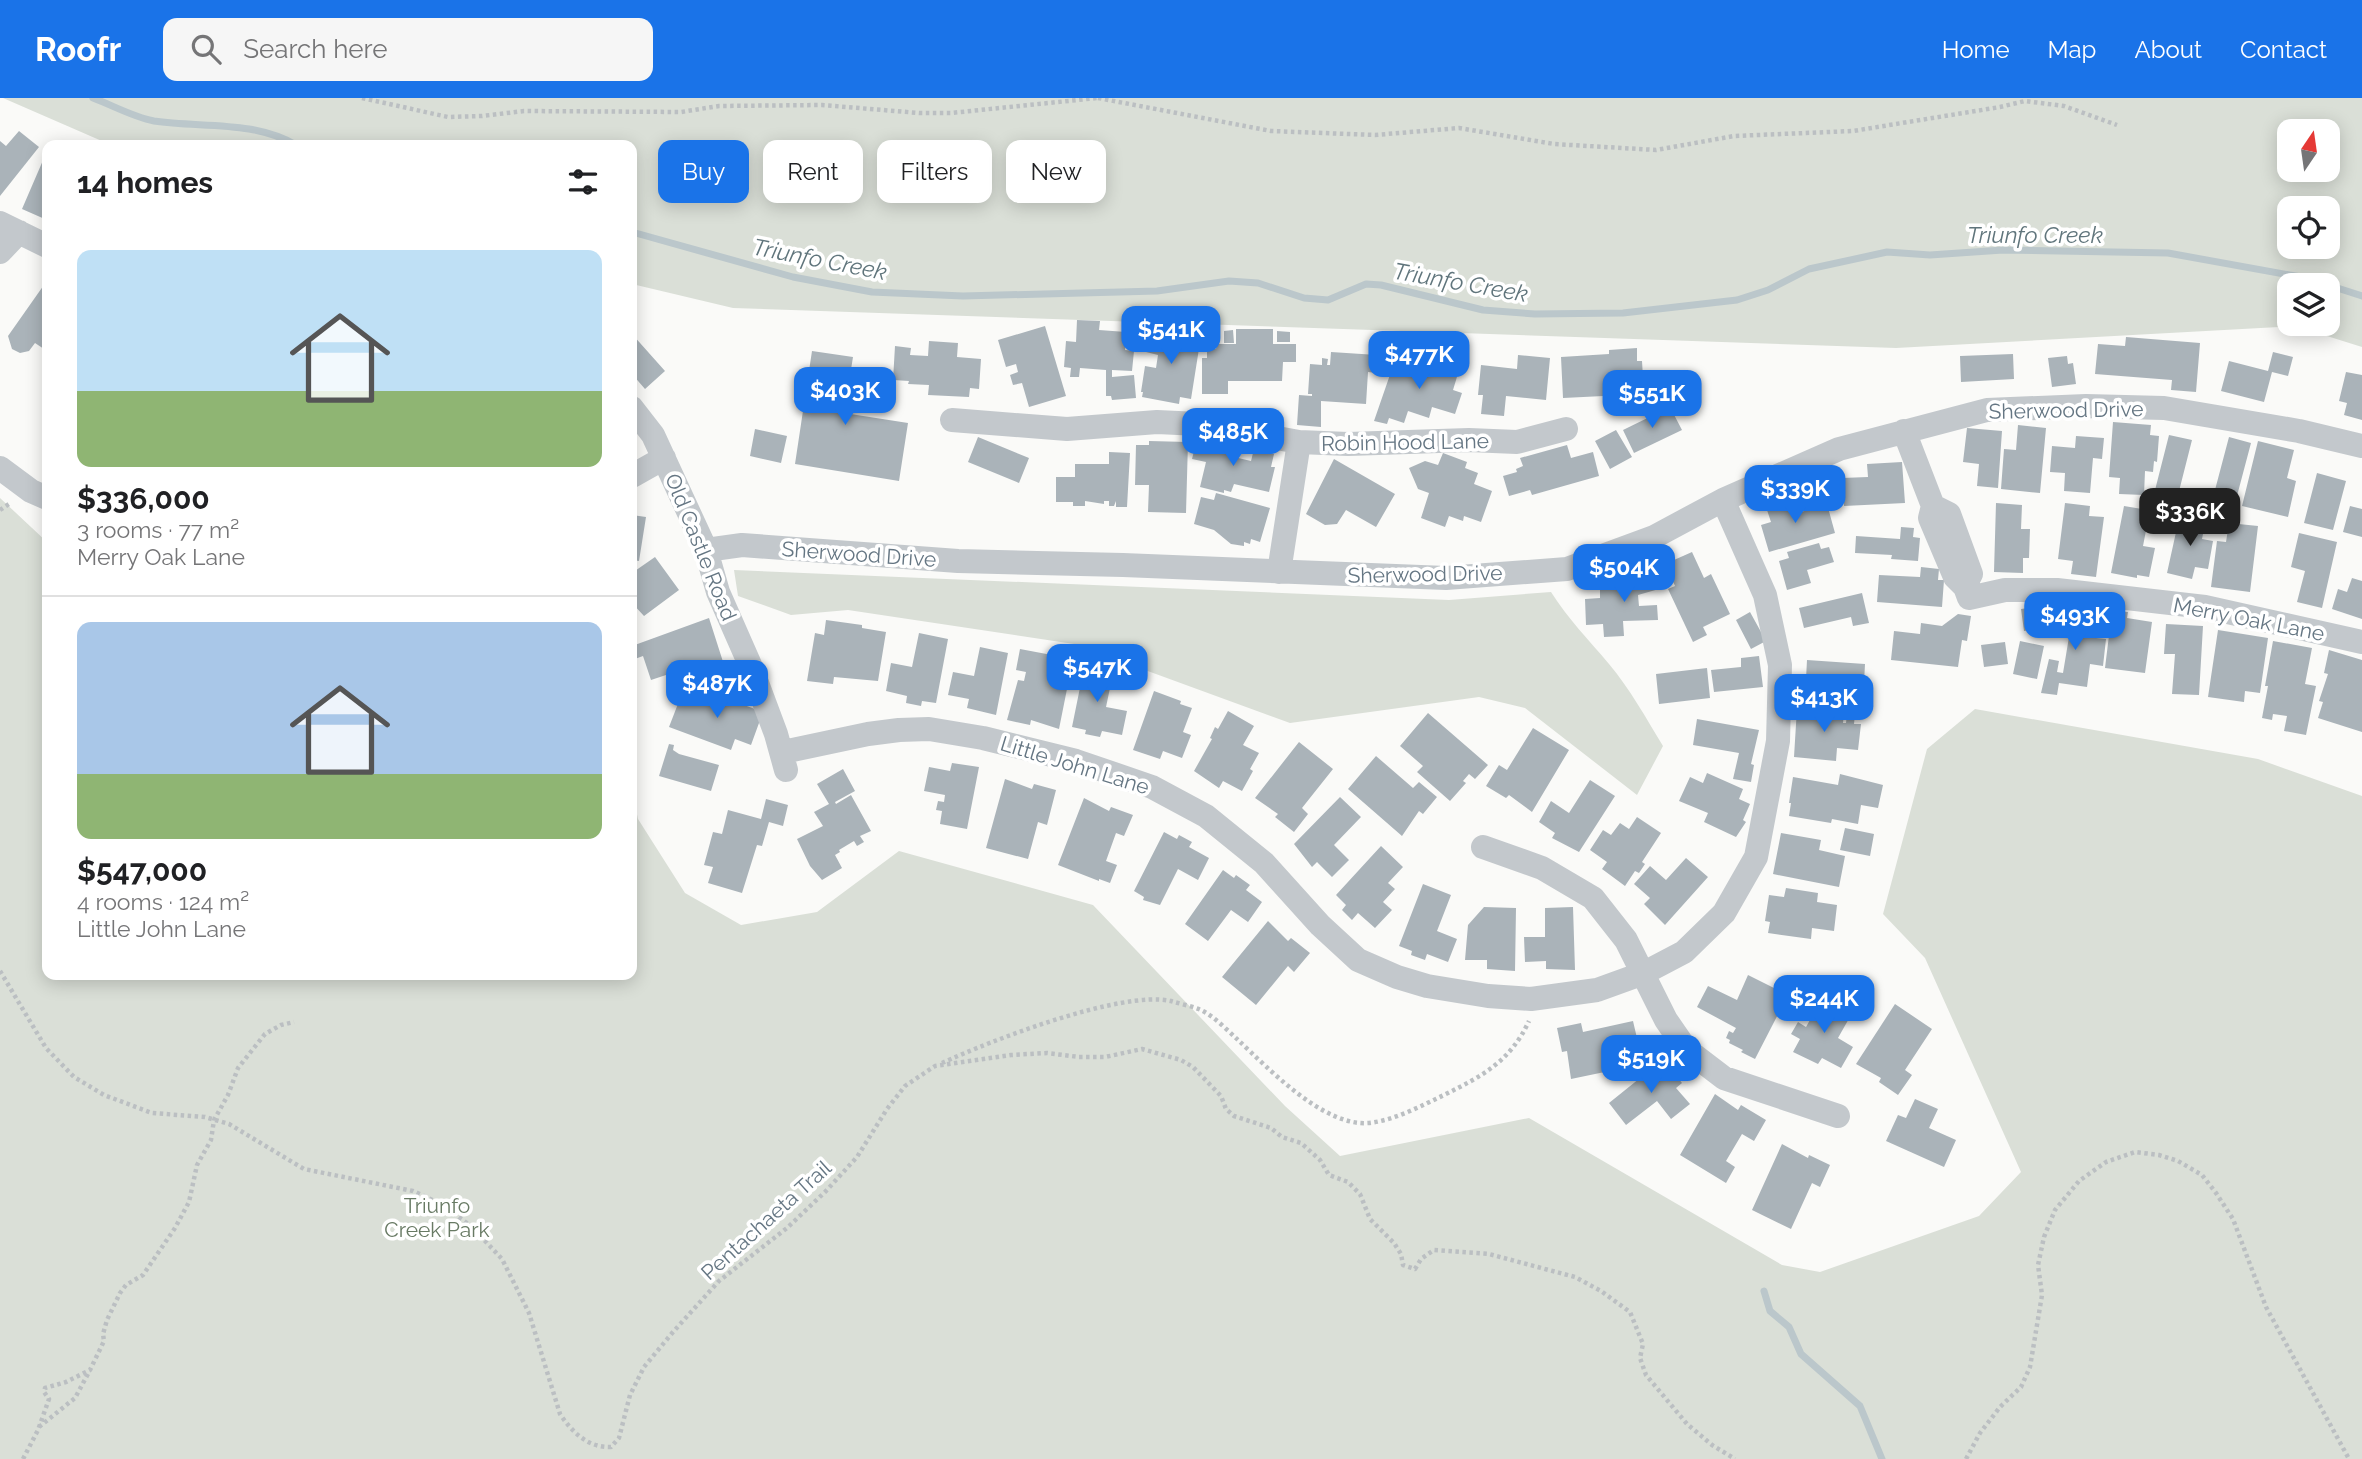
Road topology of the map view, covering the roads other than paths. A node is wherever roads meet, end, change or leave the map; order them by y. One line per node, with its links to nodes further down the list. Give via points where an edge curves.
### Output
1 (10, 227): 2 (street); 3 (street)
2 (42, 243)
3 (0, 251)
4 (637, 414): 10 (street, Old Castle Road)
5 (952, 420): 8 (street, Robin Hood Lane, via 1068,429 1157,422 1199,424)
6 (1566, 429): 8 (street, Robin Hood Lane, via 1517,442)
7 (1904, 431): 9 (street, Sherwood Drive, via 1987,410 2164,408); 14 (street, Sherwood Drive, via 1839,449); 17 (street, Merry Oak Lane, via 1933,506 1930,517 1955,578 1967,592 2057,590 2205,607)
8 (1299, 442): 16 (street)
9 (2362, 446)
10 (664, 458): 12 (street); 15 (street, Old Castle Road)
11 (0, 468): 13 (street)
12 (637, 472)
13 (42, 496)
14 (1723, 500): 16 (street, Sherwood Drive, via 1654,537 1567,569 1446,578); 20 (street, Little John Lane, via 1765,595 1780,665 1777,741 1756,857 1750,868 1724,913 1684,952)
15 (706, 550): 16 (street, Sherwood Drive, via 743,545 958,561); 18 (street, Old Castle Road, via 718,593 751,667)
16 (1279, 572)
17 (2362, 642)
18 (784, 761): 20 (street, Little John Lane, via 868,734 899,730 984,738 1076,761 1152,787 1206,816 1264,863 1358,960 1397,976 1427,986 1531,999 1597,990)
19 (1483, 847): 20 (street, via 1542,868 1593,898 1626,940)
20 (1644, 973): 21 (street, via 1686,1049 1724,1078)
21 (1838, 1116)

